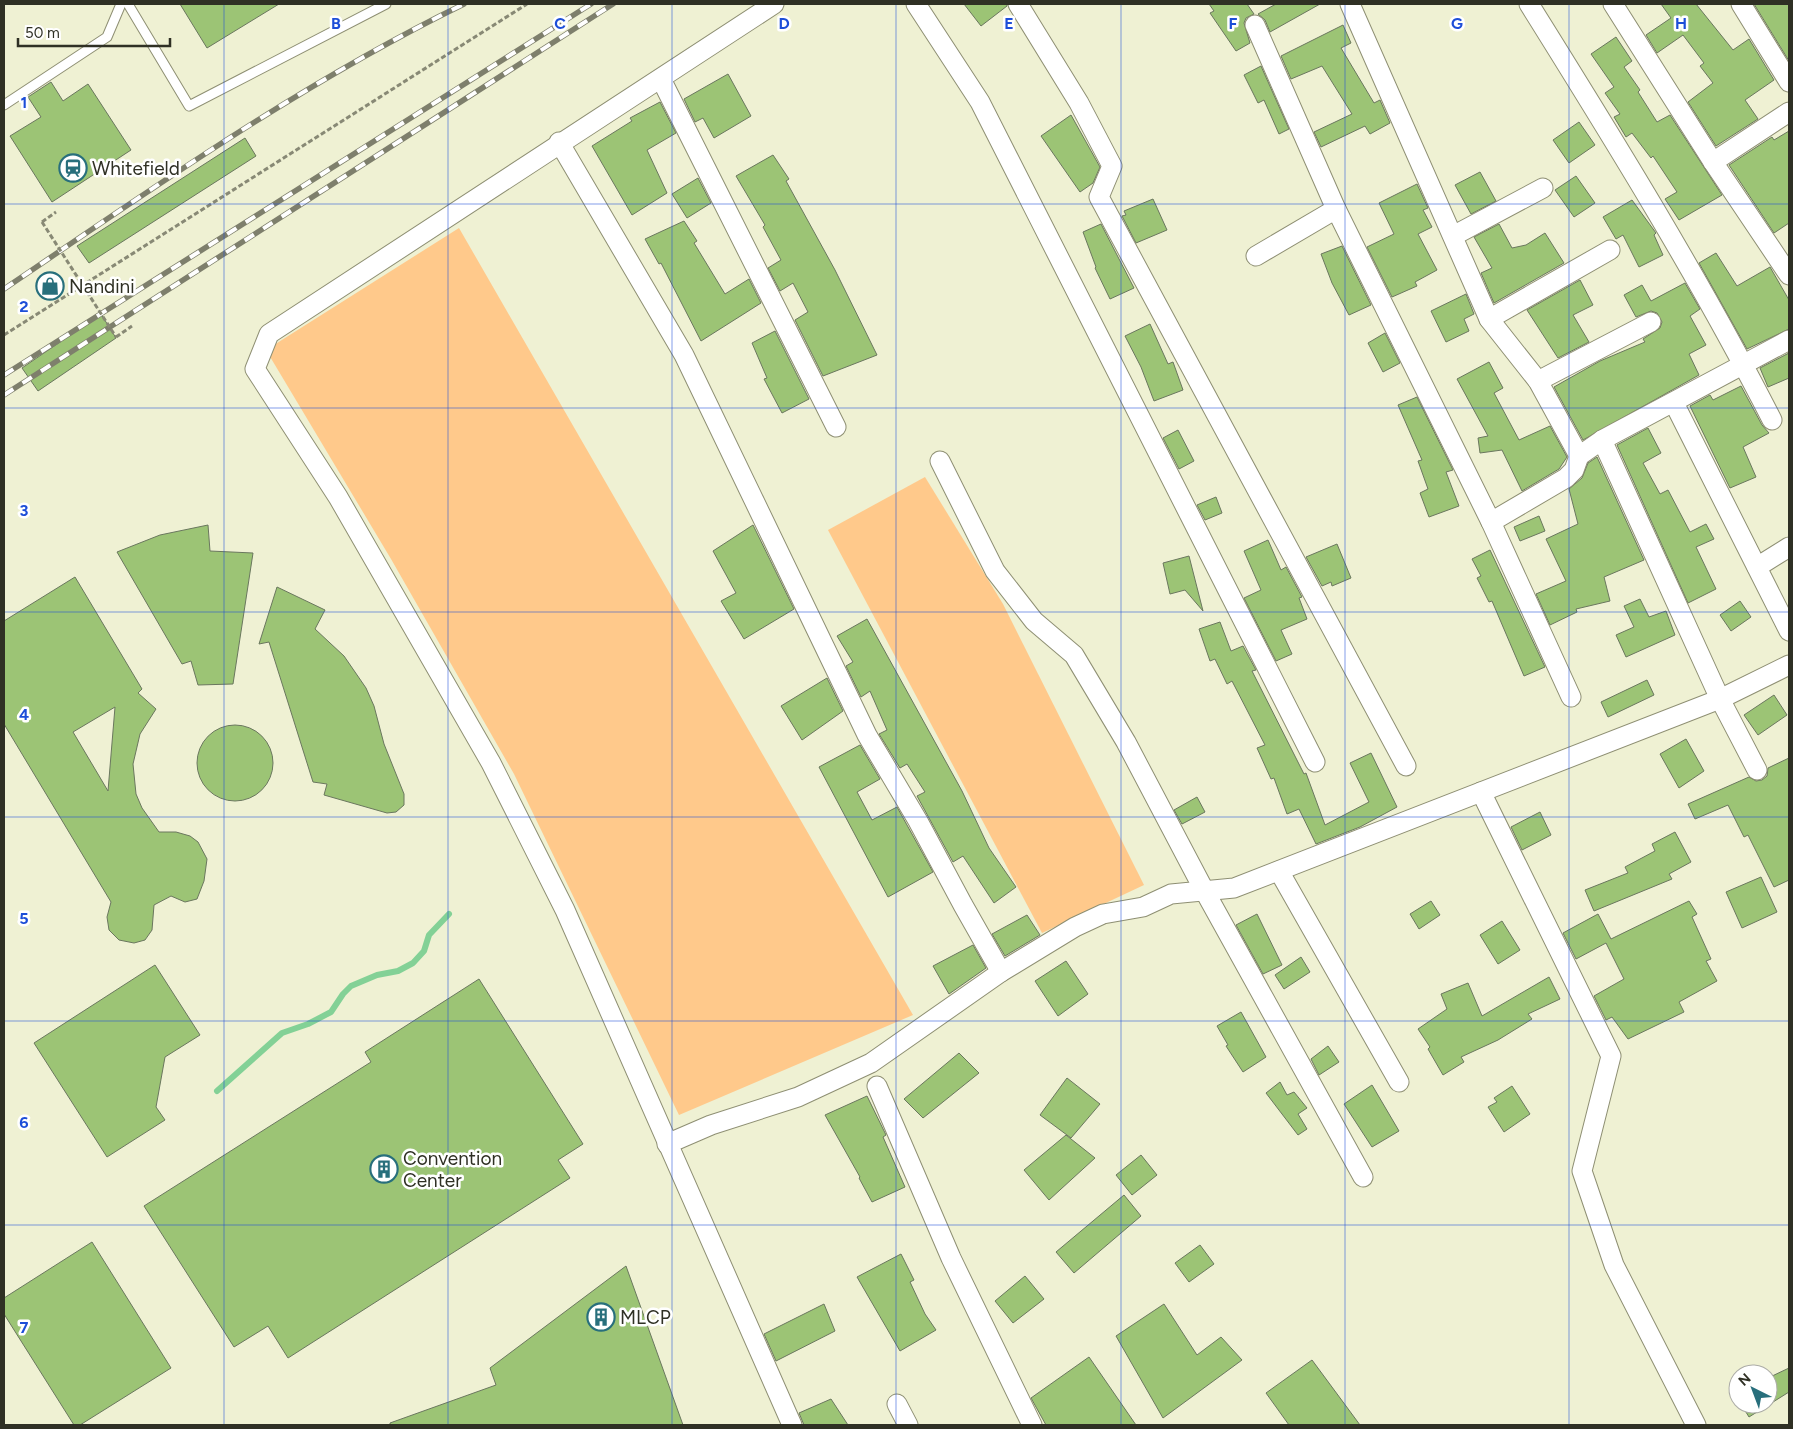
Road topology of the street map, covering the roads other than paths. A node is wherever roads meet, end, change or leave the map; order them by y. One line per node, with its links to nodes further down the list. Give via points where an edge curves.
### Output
1 (121, 4): 14 (lane, via 107,37)
2 (128, 4): 3 (lane, via 189,106)
3 (386, 4)
4 (774, 4): 12 (street)
5 (916, 4): 42 (street, via 980,102)
6 (1018, 4): 43 (street, via 1080,103 1112,166 1099,197)
7 (1350, 4): 20 (street)
8 (1529, 4): 27 (street, via 1649,198)
9 (1613, 4): 17 (street)
10 (1741, 4): 13 (street)
11 (1255, 25): 19 (street)
12 (661, 79): 16 (street); 31 (street)
13 (1789, 82)
14 (4, 105)
15 (1789, 112): 17 (street)
16 (559, 142): 48 (street, via 684,356 867,735); 51 (street, via 269,334 255,369 338,497 491,763 565,910)
17 (1712, 162): 23 (street)
18 (1543, 188): 20 (street)
19 (1336, 209): 22 (street); 35 (street)
20 (1453, 236): 24 (street)
21 (1610, 250): 24 (street)
22 (1256, 256)
23 (1789, 275)
24 (1489, 319): 28 (street)
25 (1651, 322): 28 (street)
26 (1789, 340): 27 (street)
27 (1744, 364): 29 (street); 30 (street)
28 (1538, 381): 33 (street)
29 (1674, 403): 32 (street); 37 (street)
30 (1772, 420)
31 (836, 427)
32 (1602, 440): 33 (street); 41 (street)
33 (1579, 456): 35 (street, via 1574,470 1566,478)
34 (940, 461): 47 (street, via 995,571 1034,621 1074,655 1126,742)
35 (1491, 522): 40 (street)
36 (1789, 547): 37 (street)
37 (1757, 567): 38 (street)
38 (1789, 632)
39 (1789, 665): 41 (street)
40 (1571, 697)
41 (1720, 699): 44 (street); 45 (street)
42 (1315, 762)
43 (1406, 766)
44 (1757, 770)
45 (1481, 792): 46 (street); 57 (street, via 1611,1056 1582,1171 1614,1265)
46 (1279, 871): 47 (street, via 1234,888); 49 (street)
47 (1204, 890): 48 (street, via 1172,894 1143,907 1102,914); 52 (street)
48 (1002, 972): 51 (street, via 862,1068 798,1097 711,1125)
49 (1399, 1082)
50 (877, 1086): 56 (street, via 951,1258)
51 (667, 1144): 54 (street)
52 (1363, 1177)
53 (897, 1404): 55 (street)
54 (792, 1425)
55 (908, 1425)
56 (1032, 1425)
57 (1696, 1425)

